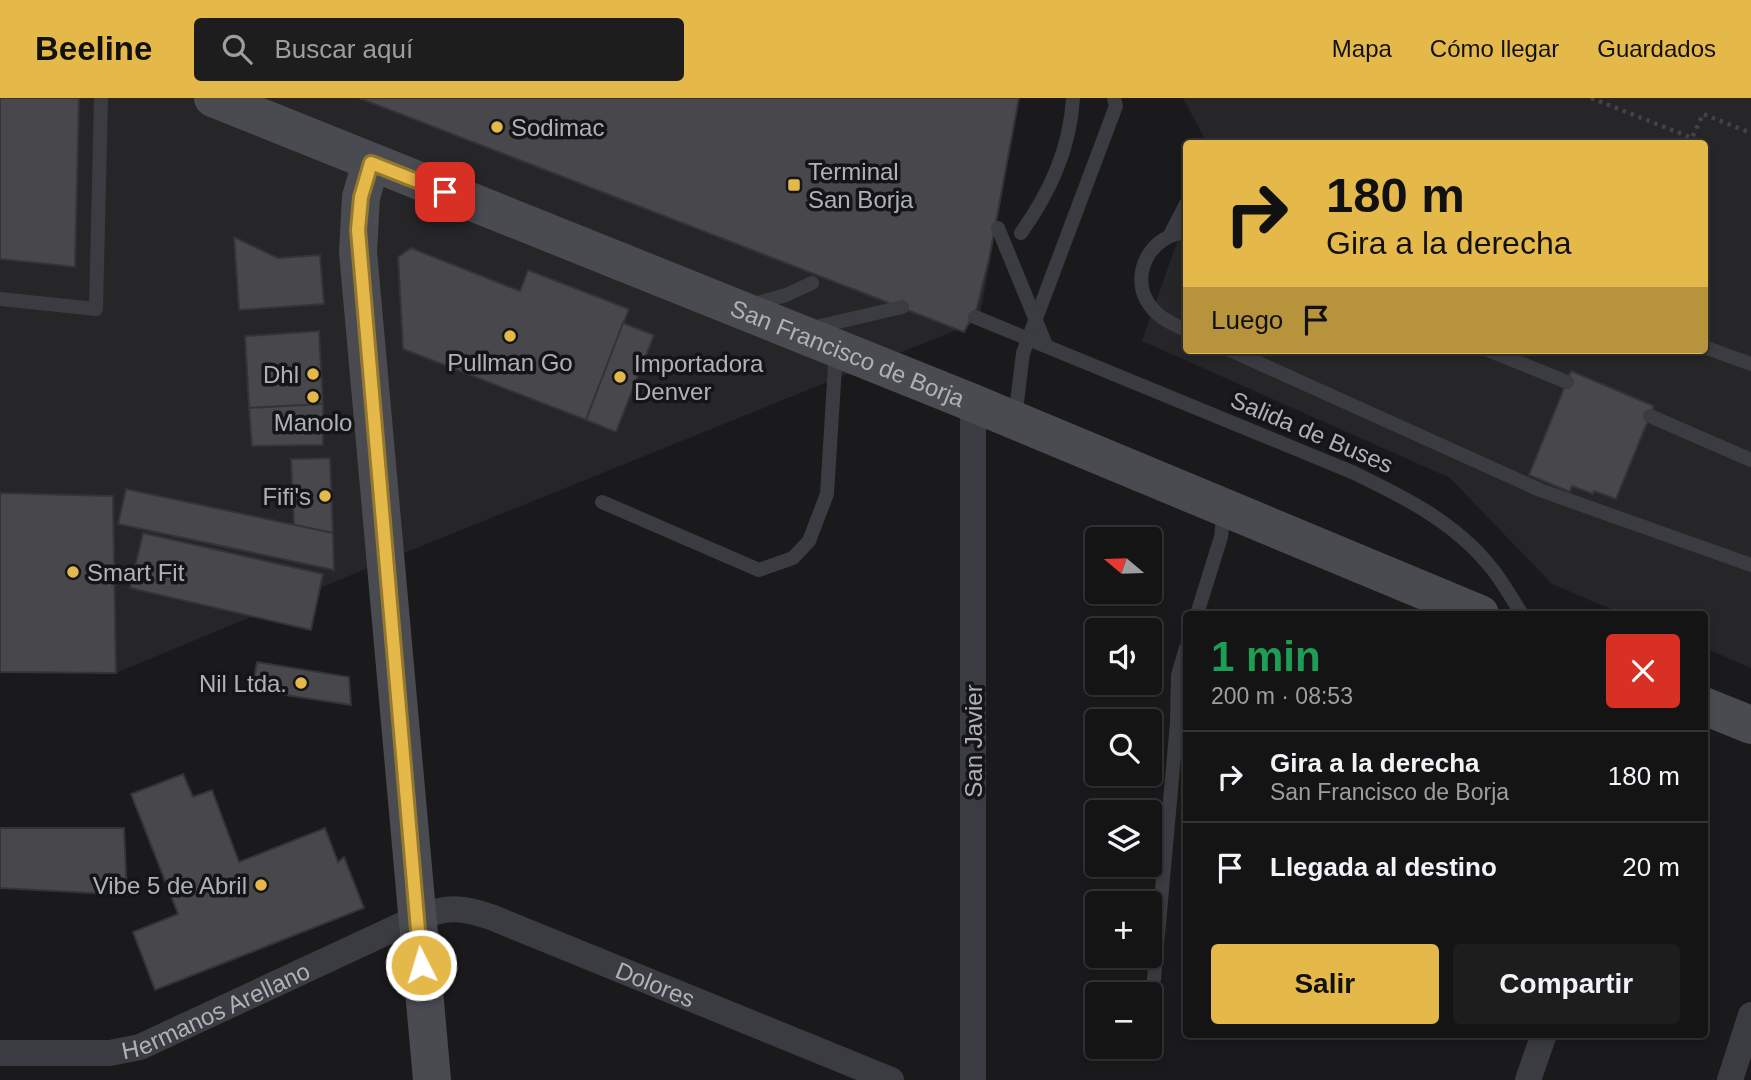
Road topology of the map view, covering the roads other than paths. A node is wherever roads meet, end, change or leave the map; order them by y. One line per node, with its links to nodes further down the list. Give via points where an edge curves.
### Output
1 (101, 98): 12 (lane, via 96,309)
2 (214, 98): 5 (street, San Francisco de Borja)
3 (1073, 98): 8 (lane, via 1066,145 1055,177)
4 (1114, 98): 27 (lane, via 1116,106 1023,354)
5 (371, 163): 14 (street, San Francisco de Borja); 38 (street, via 361,197 358,252)
6 (1183, 210): 10 (lane)
7 (999, 228): 18 (lane, bridge)
8 (1021, 233)
9 (1183, 233): 10 (lane)
10 (1170, 235): 16 (lane, via 1146,260 1142,289 1161,317)
11 (812, 283): 14 (lane)
12 (0, 299)
13 (902, 307): 17 (lane)
14 (740, 309): 17 (street, San Francisco de Borja)
15 (975, 317): 18 (lane, Salida de Buses, bridge)
16 (1183, 328)
17 (797, 332): 19 (street, San Francisco de Borja)
18 (1046, 345): 34 (lane, Salida de Buses, bridge, via 1405,498 1442,520 1489,564)
19 (836, 348): 25 (street, San Francisco de Borja); 29 (lane, via 827,494 809,541 793,558 759,569)
20 (1708, 348): 23 (lane)
21 (1239, 354): 31 (lane, via 1540,490)
22 (1498, 354): 24 (lane)
23 (1751, 364)
24 (1567, 382)
25 (973, 403): 27 (street, San Francisco de Borja); 45 (street, San Javier)
26 (1650, 416): 28 (lane)
27 (1014, 420): 30 (street, San Francisco de Borja)
28 (1751, 460)
29 (602, 502)
30 (1224, 508): 32 (street, San Francisco de Borja); 33 (lane, via 1221,537)
31 (1751, 565)
32 (1457, 610)
33 (1198, 611)
34 (1520, 611)
35 (1183, 658): 39 (lane)
36 (1708, 708): 37 (street)
37 (1751, 725)
38 (417, 918): 42 (street, Hermanos Arellano, via 140,1047 110,1053); 43 (street); 44 (street, Dolores, via 454,907 474,911)
39 (1154, 979)
40 (1751, 1015): 47 (street)
41 (1543, 1038): 46 (street)
42 (0, 1053)
43 (432, 1080)
44 (891, 1080)
45 (973, 1080)
46 (1528, 1080)
47 (1730, 1080)

